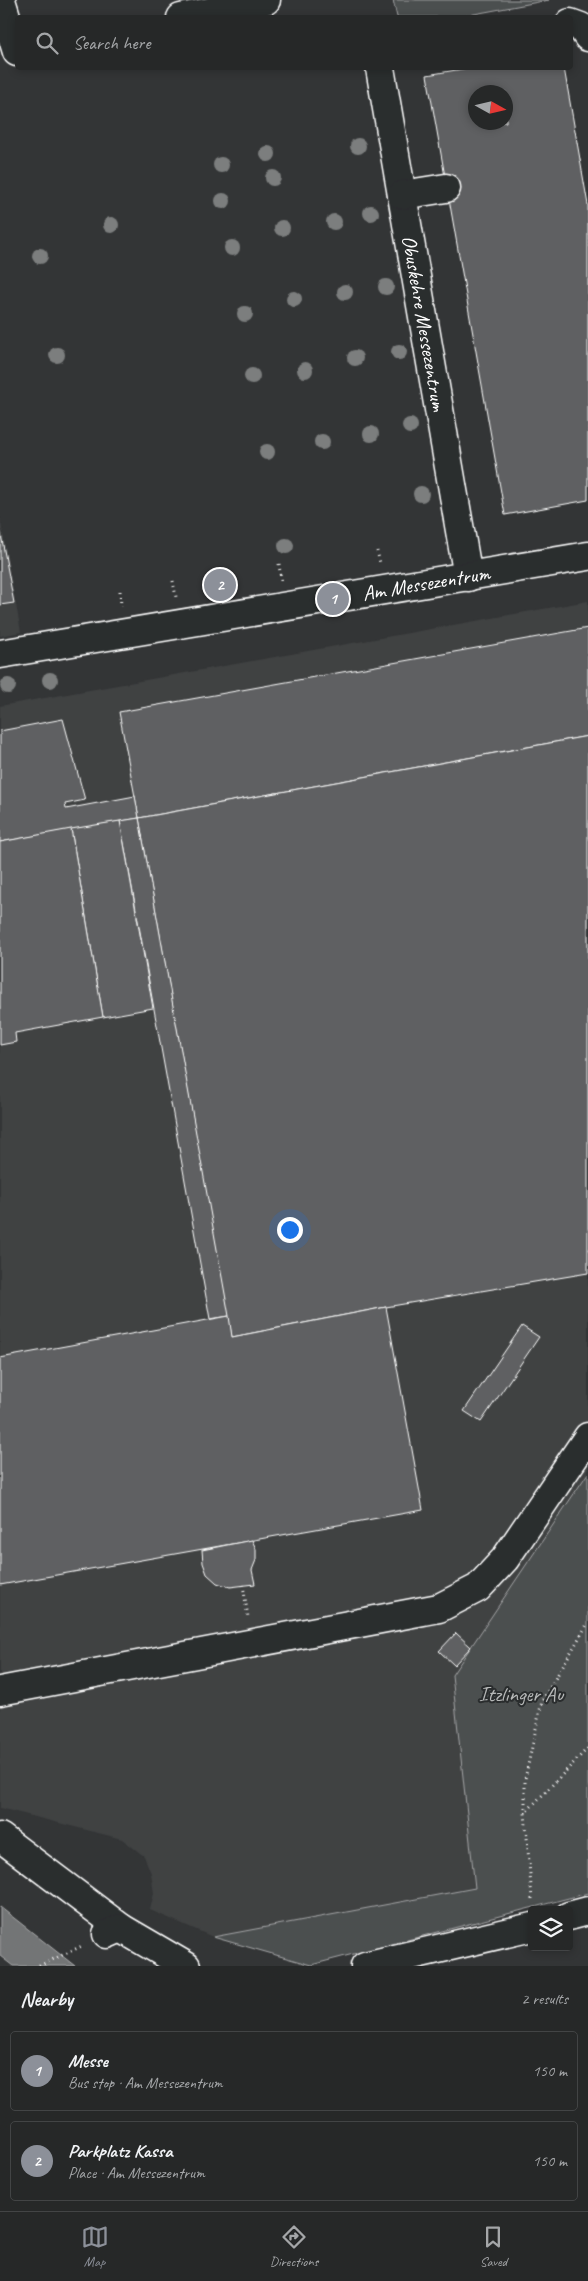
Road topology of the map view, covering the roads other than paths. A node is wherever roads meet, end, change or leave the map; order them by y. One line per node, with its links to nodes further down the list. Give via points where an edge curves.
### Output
1 (1, 0): 6 (street)
2 (266, 0): 3 (street)
3 (195, 15)
4 (573, 24): 5 (street, via 581,27)
5 (588, 37)
6 (11, 53)
7 (380, 70): 9 (street, Obuskehre Messezentrum)
8 (446, 188): 9 (street)
9 (402, 195): 11 (street, Obuskehre Messezentrum)
10 (588, 556): 11 (street, Am Messezentrum)
11 (468, 577): 12 (street, Am Messezentrum)
12 (0, 654)
13 (588, 1437): 14 (street, via 505,1559 478,1588 439,1608)
14 (0, 1690)
15 (0, 1837): 19 (street, via 114,1931)
16 (588, 1911): 17 (street)
17 (573, 1915)
18 (528, 1928): 20 (street)
19 (186, 1966)
20 (365, 1966)

